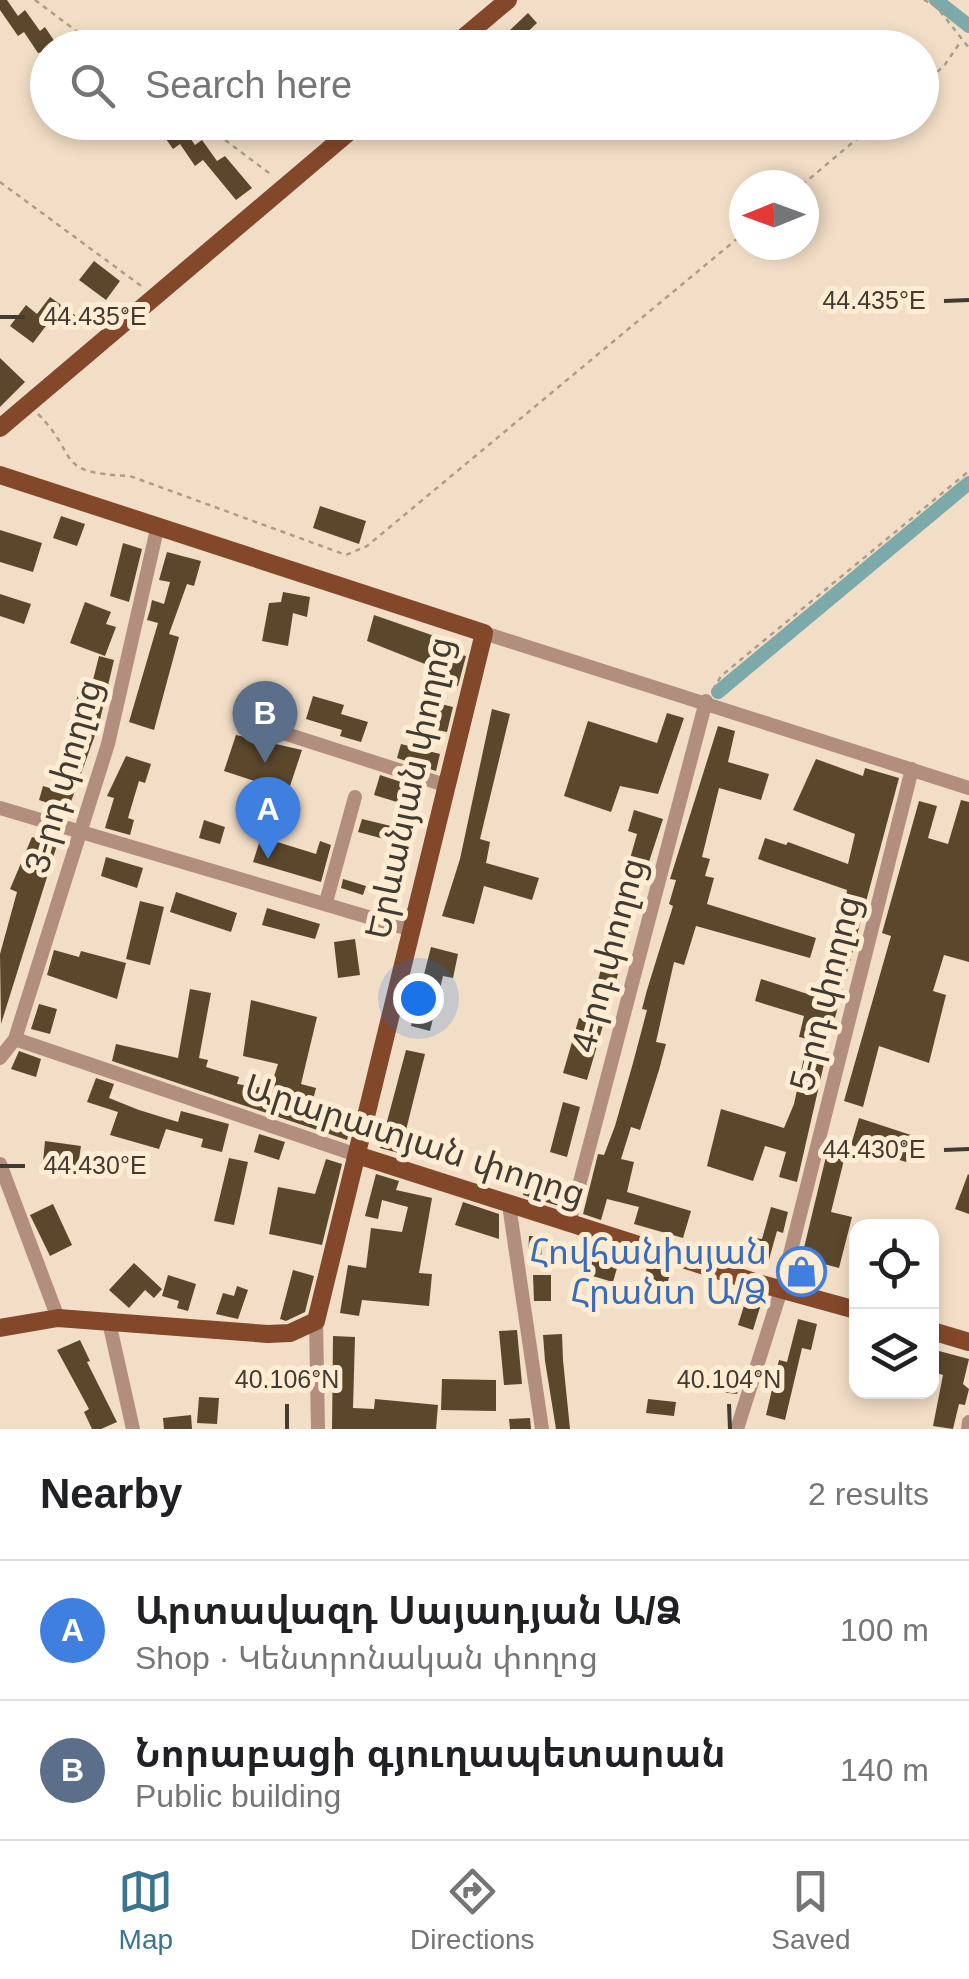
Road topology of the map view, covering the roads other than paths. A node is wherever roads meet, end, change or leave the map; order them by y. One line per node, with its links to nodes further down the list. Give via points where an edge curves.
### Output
1 (508, 0): 2 (main road)
2 (472, 30)
3 (340, 140): 4 (main road)
4 (0, 428)
5 (0, 475): 6 (main road, Երևանյան փողոց)
6 (158, 525): 7 (main road, Երևանյան փողոց); 15 (street, 3-րդ փողոց)
7 (484, 633): 8 (street); 11 (main road, Երևանյան փողոց)
8 (706, 701): 10 (street); 23 (street, 4-րդ փողոց)
9 (244, 720): 11 (street)
10 (912, 769): 12 (street); 24 (street, 5-րդ փողոց)
11 (445, 785): 17 (main road, Երևանյան փողոց)
12 (969, 788)
13 (355, 798): 16 (street)
14 (0, 808): 15 (street)
15 (81, 834): 16 (street); 18 (street, 3-րդ փողոց)
16 (326, 902): 17 (street)
17 (412, 930): 20 (main road, Երևանյան փողոց)
18 (15, 1039): 19 (street); 20 (street, Արարատյան փողոց)
19 (0, 1058)
20 (357, 1155): 22 (main road, Արարատյան փողոց); 27 (main road, Երևանյան փողոց)
21 (0, 1164): 26 (street)
22 (508, 1204): 23 (main road, Արարատյան փողոց); 34 (street)
23 (569, 1224): 24 (main road, Արարատյան փողոց)
24 (782, 1290): 25 (main road, Արարատյան փողոց); 35 (street, 5-րդ փողոց)
25 (852, 1309)
26 (58, 1318): 28 (main road); 29 (main road)
27 (316, 1320): 28 (main road, via 290,1333 268,1334); 33 (street)
28 (109, 1322): 32 (street)
29 (0, 1328)
30 (939, 1333): 31 (main road)
31 (969, 1342)
32 (133, 1429)
33 (318, 1429)
34 (542, 1429)
35 (738, 1429)

